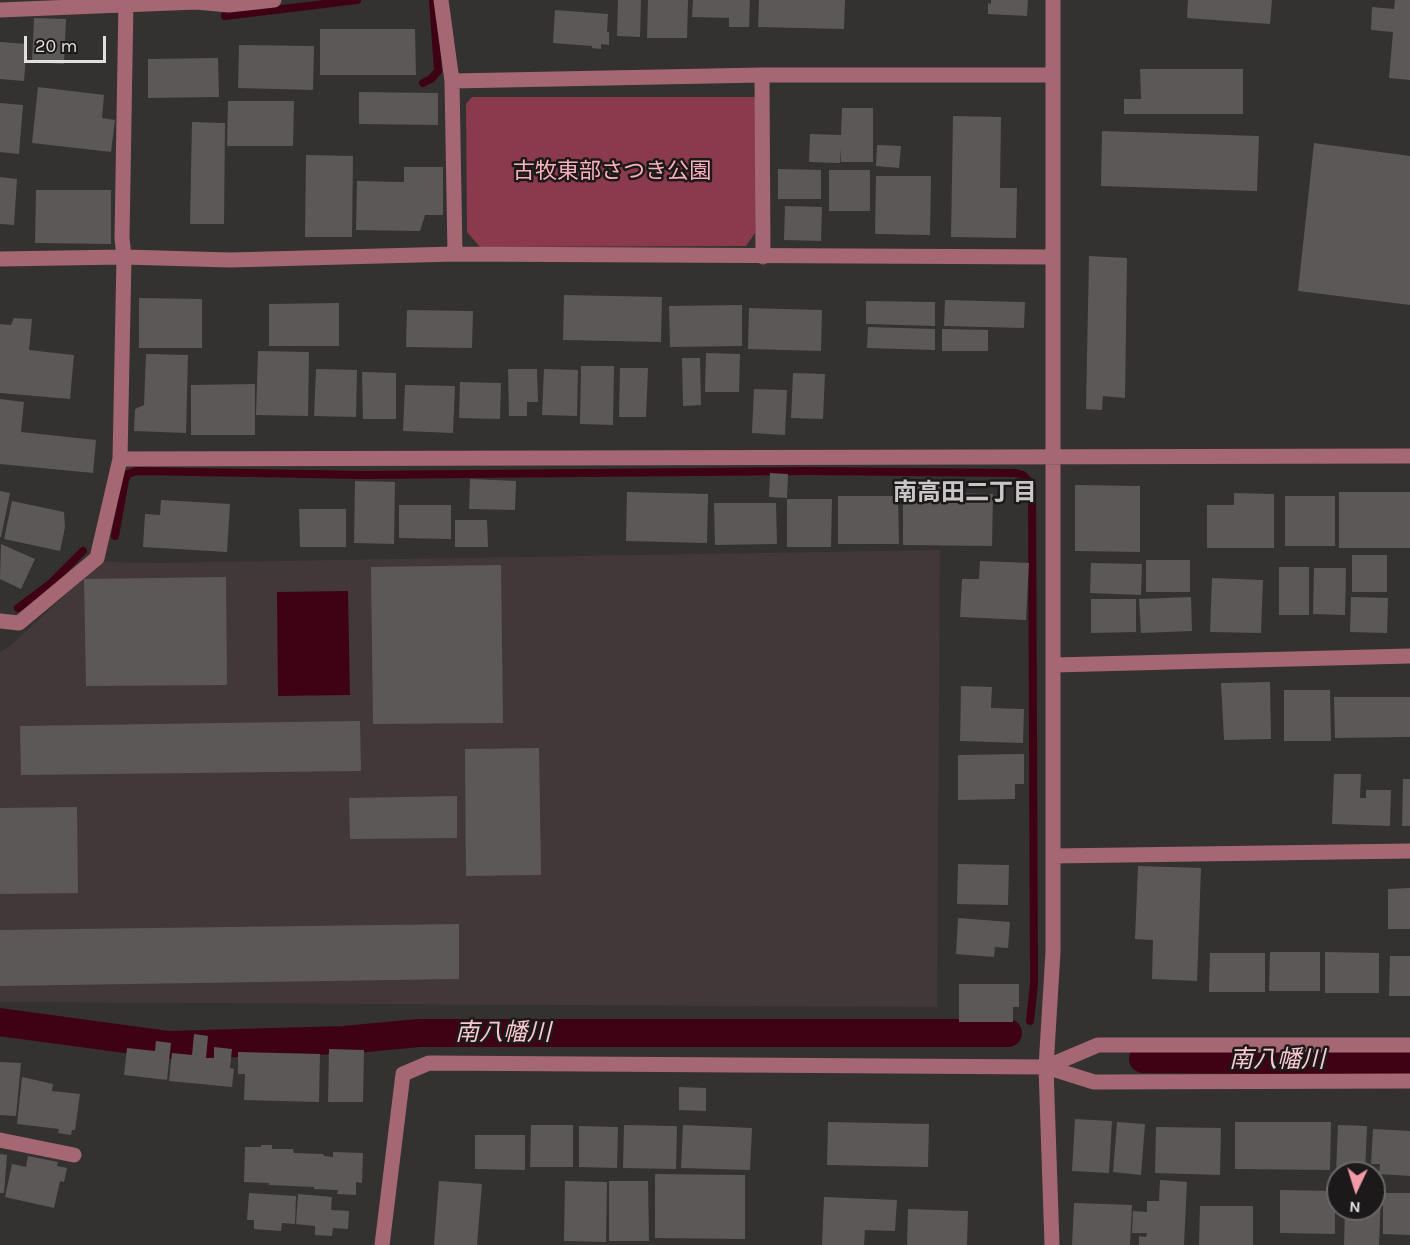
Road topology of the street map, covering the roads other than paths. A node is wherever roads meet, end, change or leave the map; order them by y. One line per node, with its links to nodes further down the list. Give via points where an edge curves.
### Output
1 (274, 0): 4 (street, via 230,6 196,2)
2 (441, 0): 8 (street)
3 (1053, 0): 7 (street)
4 (126, 3): 5 (street); 10 (street)
5 (0, 10)
6 (762, 75): 7 (street); 8 (street); 11 (street)
7 (1053, 75): 12 (street)
8 (452, 81): 9 (street)
9 (455, 254): 10 (street, via 230,260); 11 (street)
10 (124, 257): 13 (street); 16 (street)
11 (763, 257): 12 (street)
12 (1052, 257): 15 (street)
13 (0, 259)
14 (1410, 456): 15 (street)
15 (1052, 457): 16 (street); 19 (street)
16 (120, 459): 17 (street, via 97,558 19,623)
17 (0, 621)
18 (1410, 656): 19 (street)
19 (1054, 665): 21 (street)
20 (1410, 852): 21 (street)
21 (1053, 856): 23 (street, via 1053,952)
22 (1410, 1045): 23 (street, via 1098,1045)
23 (1046, 1067): 24 (street, via 1094,1082); 27 (street, via 429,1063 403,1074); 28 (street)
24 (1410, 1081)
25 (0, 1140): 26 (street)
26 (74, 1155)
27 (382, 1245)
28 (1052, 1245)

